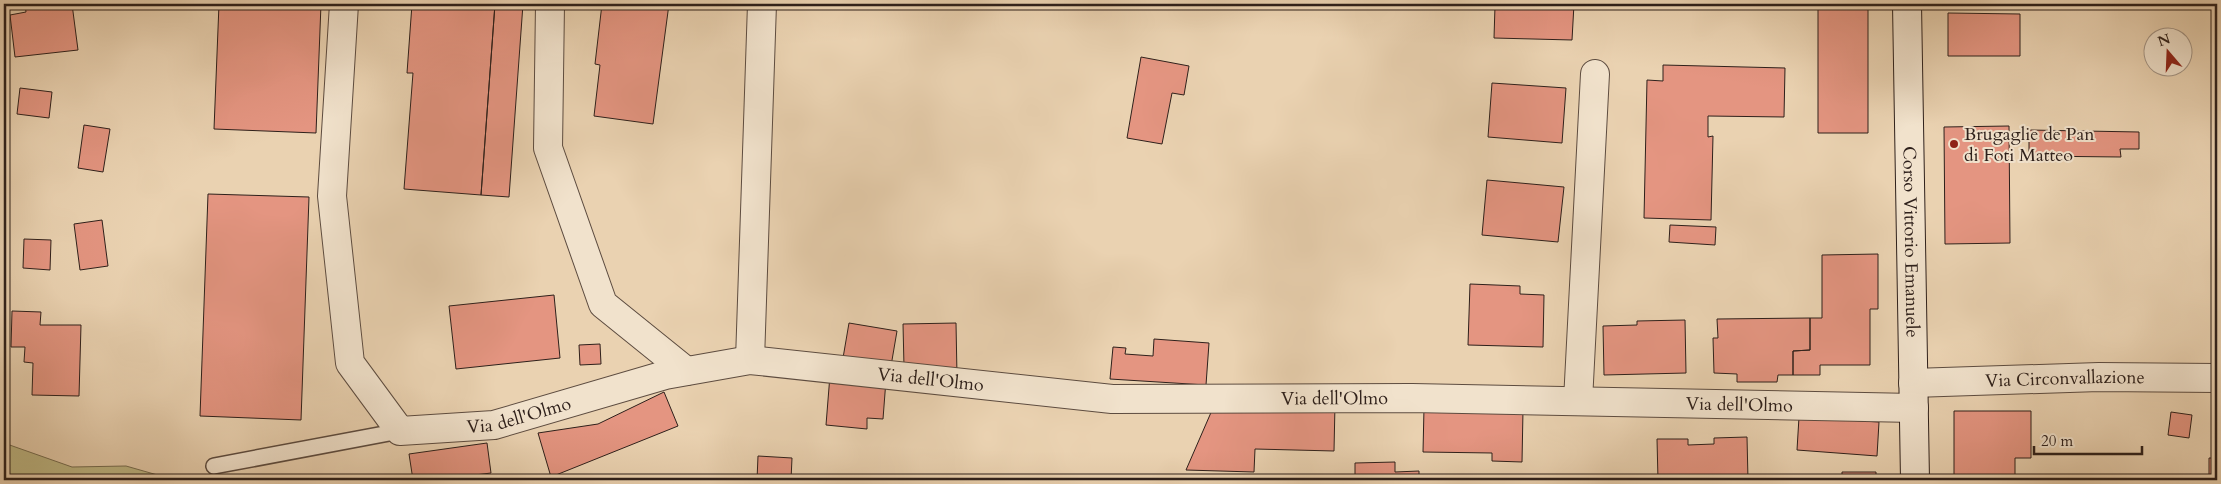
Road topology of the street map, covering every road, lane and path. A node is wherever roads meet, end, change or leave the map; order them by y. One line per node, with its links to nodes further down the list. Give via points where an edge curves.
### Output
1 (344, 4): 11 (street, via 332,196 350,364)
2 (550, 4): 7 (street, via 548,148 603,304)
3 (762, 4): 6 (street)
4 (1907, 4): 9 (street, Corso Vittorio Emanuele)
5 (1595, 74): 10 (street)
6 (750, 360): 7 (street, Via dell'Olmo); 10 (street, Via dell'Olmo, via 1112,399)
7 (686, 372): 11 (street, Via dell'Olmo, via 665,375 494,425)
8 (2217, 378): 9 (street, Via Circonvallazione, via 2099,377)
9 (1914, 396): 10 (street, Via dell'Olmo); 13 (street, Corso Vittorio Emanuele)
10 (1578, 401)
11 (400, 431): 12 (lane)
12 (214, 466)
13 (1915, 480)

